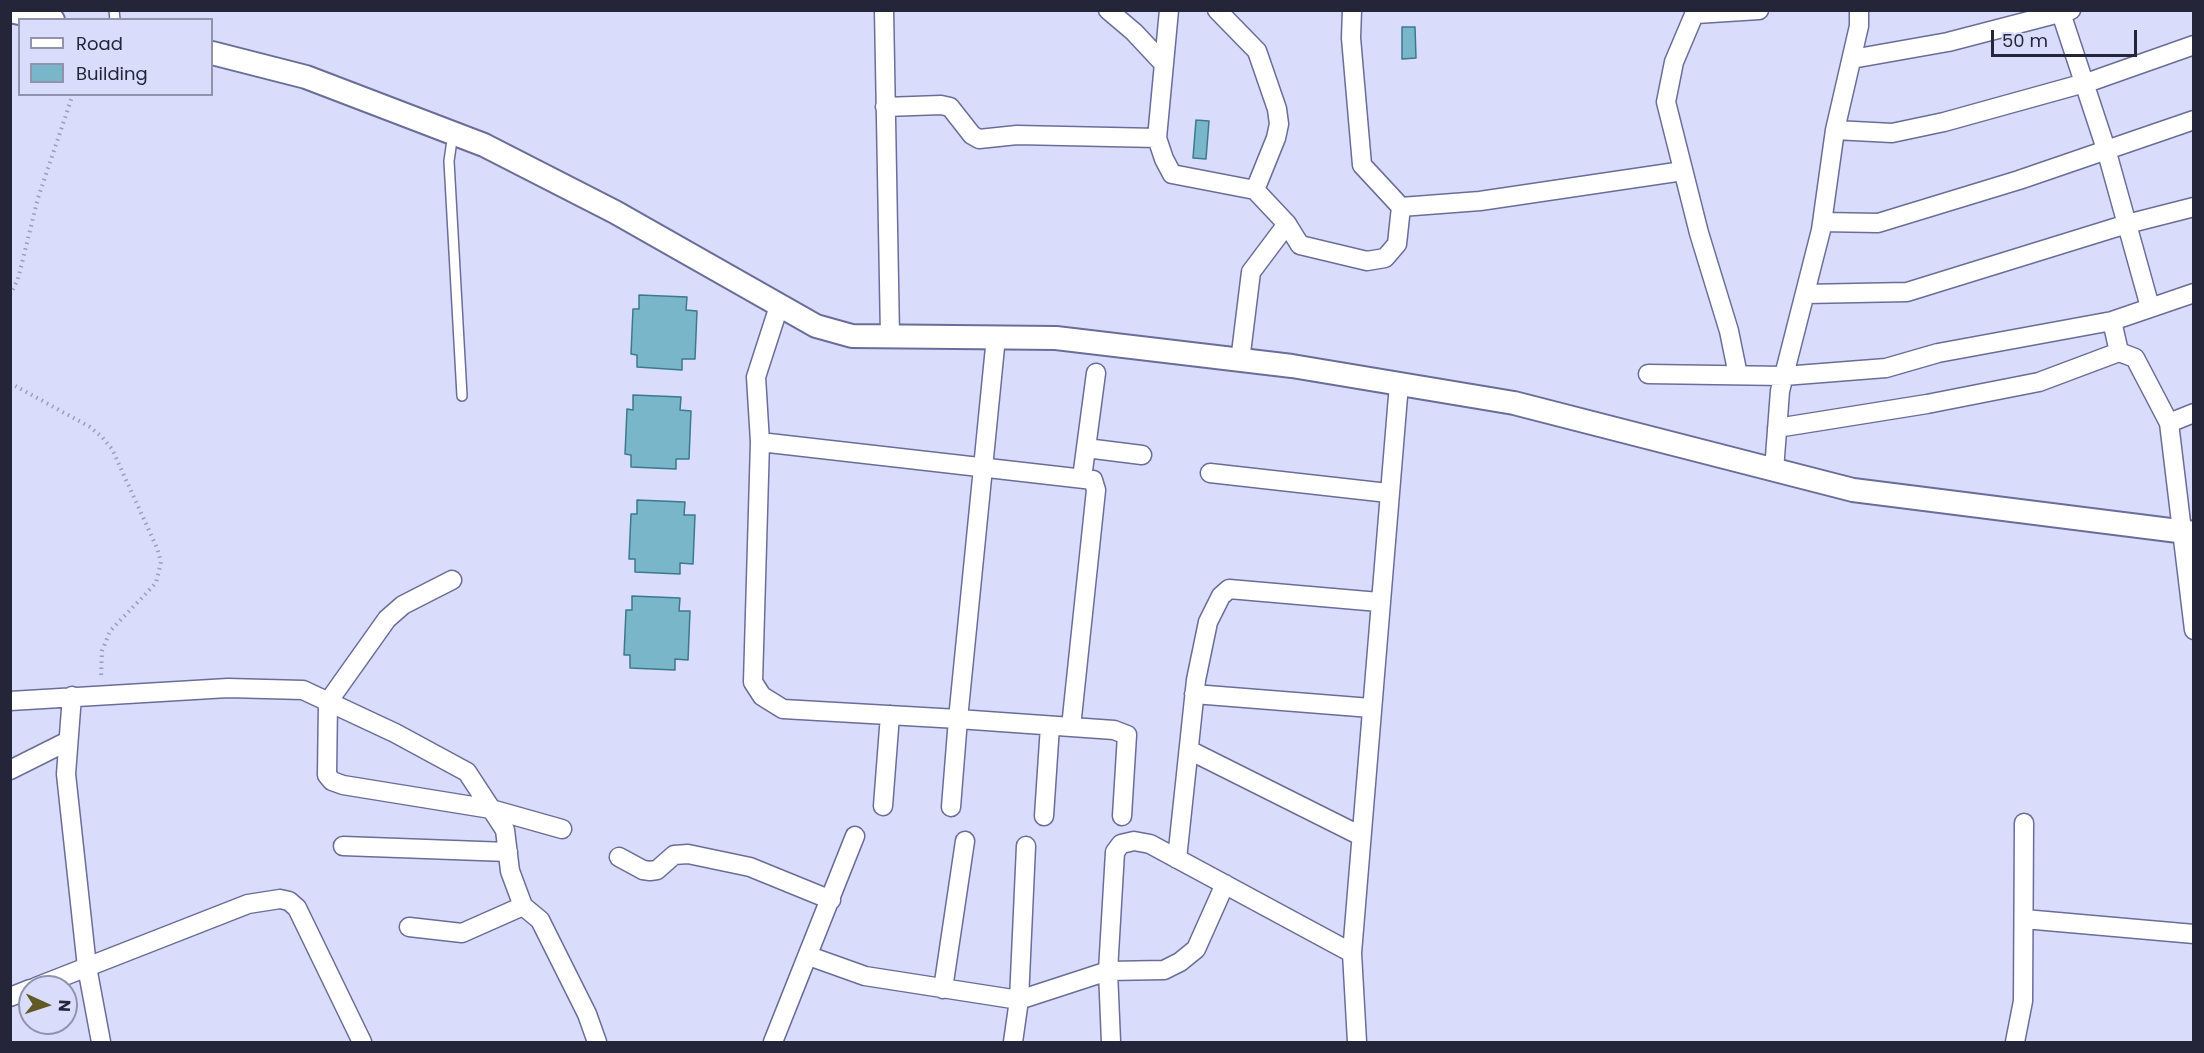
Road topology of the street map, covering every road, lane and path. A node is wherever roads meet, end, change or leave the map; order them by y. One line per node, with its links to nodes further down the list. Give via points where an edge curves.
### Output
1 (884, 10): 18 (street)
2 (1108, 10): 15 (street)
3 (1169, 10): 15 (street)
4 (1216, 10): 25 (street, via 1257,51 1277,109 1276,138)
5 (1352, 10): 26 (street, via 1362,165)
6 (1759, 10): 10 (street)
7 (1859, 10): 14 (street)
8 (10, 11): 11 (street)
9 (2064, 11): 14 (street, via 1948,42); 16 (street)
10 (1696, 12): 24 (street, via 1674,62 1666,102)
11 (43, 18)
12 (2193, 45): 16 (street)
13 (213, 53): 21 (street, via 306,76)
14 (1851, 59): 20 (street)
15 (1163, 63): 22 (street)
16 (2085, 82): 20 (street, via 1892,133); 23 (street)
17 (72, 96): 33 (path)
18 (885, 106): 22 (street, via 950,107 972,135 980,139 1032,135); 37 (street)
19 (2193, 120): 23 (street)
20 (1835, 130): 28 (street)
21 (453, 133): 34 (street, via 615,212); 47 (lane, via 449,161)
22 (1157, 138): 25 (street, via 1172,174)
23 (2106, 149): 28 (street, via 1878,223); 30 (street)
24 (1683, 171): 26 (street, via 1480,201); 43 (street)
25 (1256, 190): 29 (street)
26 (1401, 207): 29 (street, via 1397,244 1385,258 1367,261 1300,245)
27 (2193, 207): 30 (street)
28 (1822, 222): 32 (street)
29 (1287, 224): 40 (street, via 1251,272)
30 (2127, 224): 32 (street, via 1907,292); 35 (street)
31 (2193, 292): 35 (street)
32 (1805, 294): 44 (street)
33 (10, 295)
34 (779, 306): 37 (street, via 816,326 852,336); 51 (street, via 756,377)
35 (2150, 307): 36 (street)
36 (2112, 321): 39 (street); 44 (street, via 1938,353 1886,368)
37 (890, 336): 38 (street)
38 (996, 337): 40 (street, via 1056,338); 54 (street)
39 (2119, 351): 49 (street, via 2135,358); 50 (street, via 2039,382 1927,405)
40 (1240, 361): 46 (street)
41 (1096, 373): 52 (street)
42 (1648, 374): 43 (street)
43 (1738, 375): 44 (street)
44 (1784, 376): 50 (street)
45 (10, 383): 63 (path, via 90,427 107,443 157,548 161,562 156,583 105,639)
46 (1399, 384): 55 (street, via 1514,402); 58 (street)
47 (462, 396)
48 (2193, 413): 49 (street)
49 (2169, 423): 59 (street)
50 (1777, 428): 55 (street)
51 (760, 442): 54 (street); 69 (street, via 753,682 762,696 783,709)
52 (1086, 448): 53 (street); 57 (street)
53 (1142, 454)
54 (985, 467): 57 (street); 70 (street)
55 (1774, 470): 59 (street, via 1853,490)
56 (1210, 473): 58 (street)
57 (1082, 478): 72 (street, via 1093,480 1096,490)
58 (1388, 494): 61 (street)
59 (2188, 533): 62 (street)
60 (452, 580): 67 (street, via 403,605 387,619)
61 (1379, 602): 64 (street, via 1229,589 1208,622); 68 (street)
62 (2193, 630)
63 (101, 694): 65 (street); 67 (street, via 228,688 303,690)
64 (1194, 694): 68 (street); 73 (street)
65 (72, 696): 66 (street); 74 (street)
66 (10, 702)
67 (328, 702): 78 (street, via 467,772); 78 (street, via 326,767 332,781)
68 (1371, 708): 84 (street)
69 (890, 715): 70 (street); 76 (street)
70 (958, 719): 71 (street); 77 (street)
71 (1050, 726): 72 (street); 79 (street)
72 (1071, 727): 80 (street, via 1114,730 1127,735)
73 (1189, 750): 84 (street); 90 (street)
74 (67, 757): 75 (street); 99 (street)
75 (10, 770)
76 (883, 806)
77 (951, 807)
78 (491, 809): 82 (street); 88 (street, via 505,830)
79 (1044, 816)
80 (1122, 816)
81 (2024, 824): 94 (street)
82 (562, 829)
83 (855, 836): 92 (street)
84 (1361, 836): 97 (street)
85 (965, 841): 102 (street)
86 (343, 846): 88 (street)
87 (1026, 846): 103 (street)
88 (508, 852): 93 (street, via 510,871)
89 (619, 857): 92 (street, via 650,871 681,853 727,861)
90 (1178, 859): 91 (street); 100 (street, via 1150,844 1134,841 1121,844 1114,852)
91 (1225, 884): 97 (street); 100 (street, via 1196,949 1180,962 1164,970)
92 (831, 900): 98 (street)
93 (523, 906): 95 (street, via 462,933); 106 (street, via 540,920)
94 (2024, 919): 96 (street); 111 (street, via 2023,1009)
95 (409, 927)
96 (2193, 934)
97 (1352, 953): 110 (street)
98 (809, 956): 102 (street, via 865,976); 107 (street)
99 (87, 967): 101 (street); 104 (street); 105 (street, via 248,904 268,899 289,901 300,915)
100 (1108, 971): 103 (street); 109 (street)
101 (67, 975)
102 (943, 988): 103 (street)
103 (1019, 999): 108 (street)
104 (101, 1042)
105 (362, 1042)
106 (597, 1042)
107 (773, 1042)
108 (1013, 1042)
109 (1111, 1042)
110 (1357, 1042)
111 (2015, 1042)

